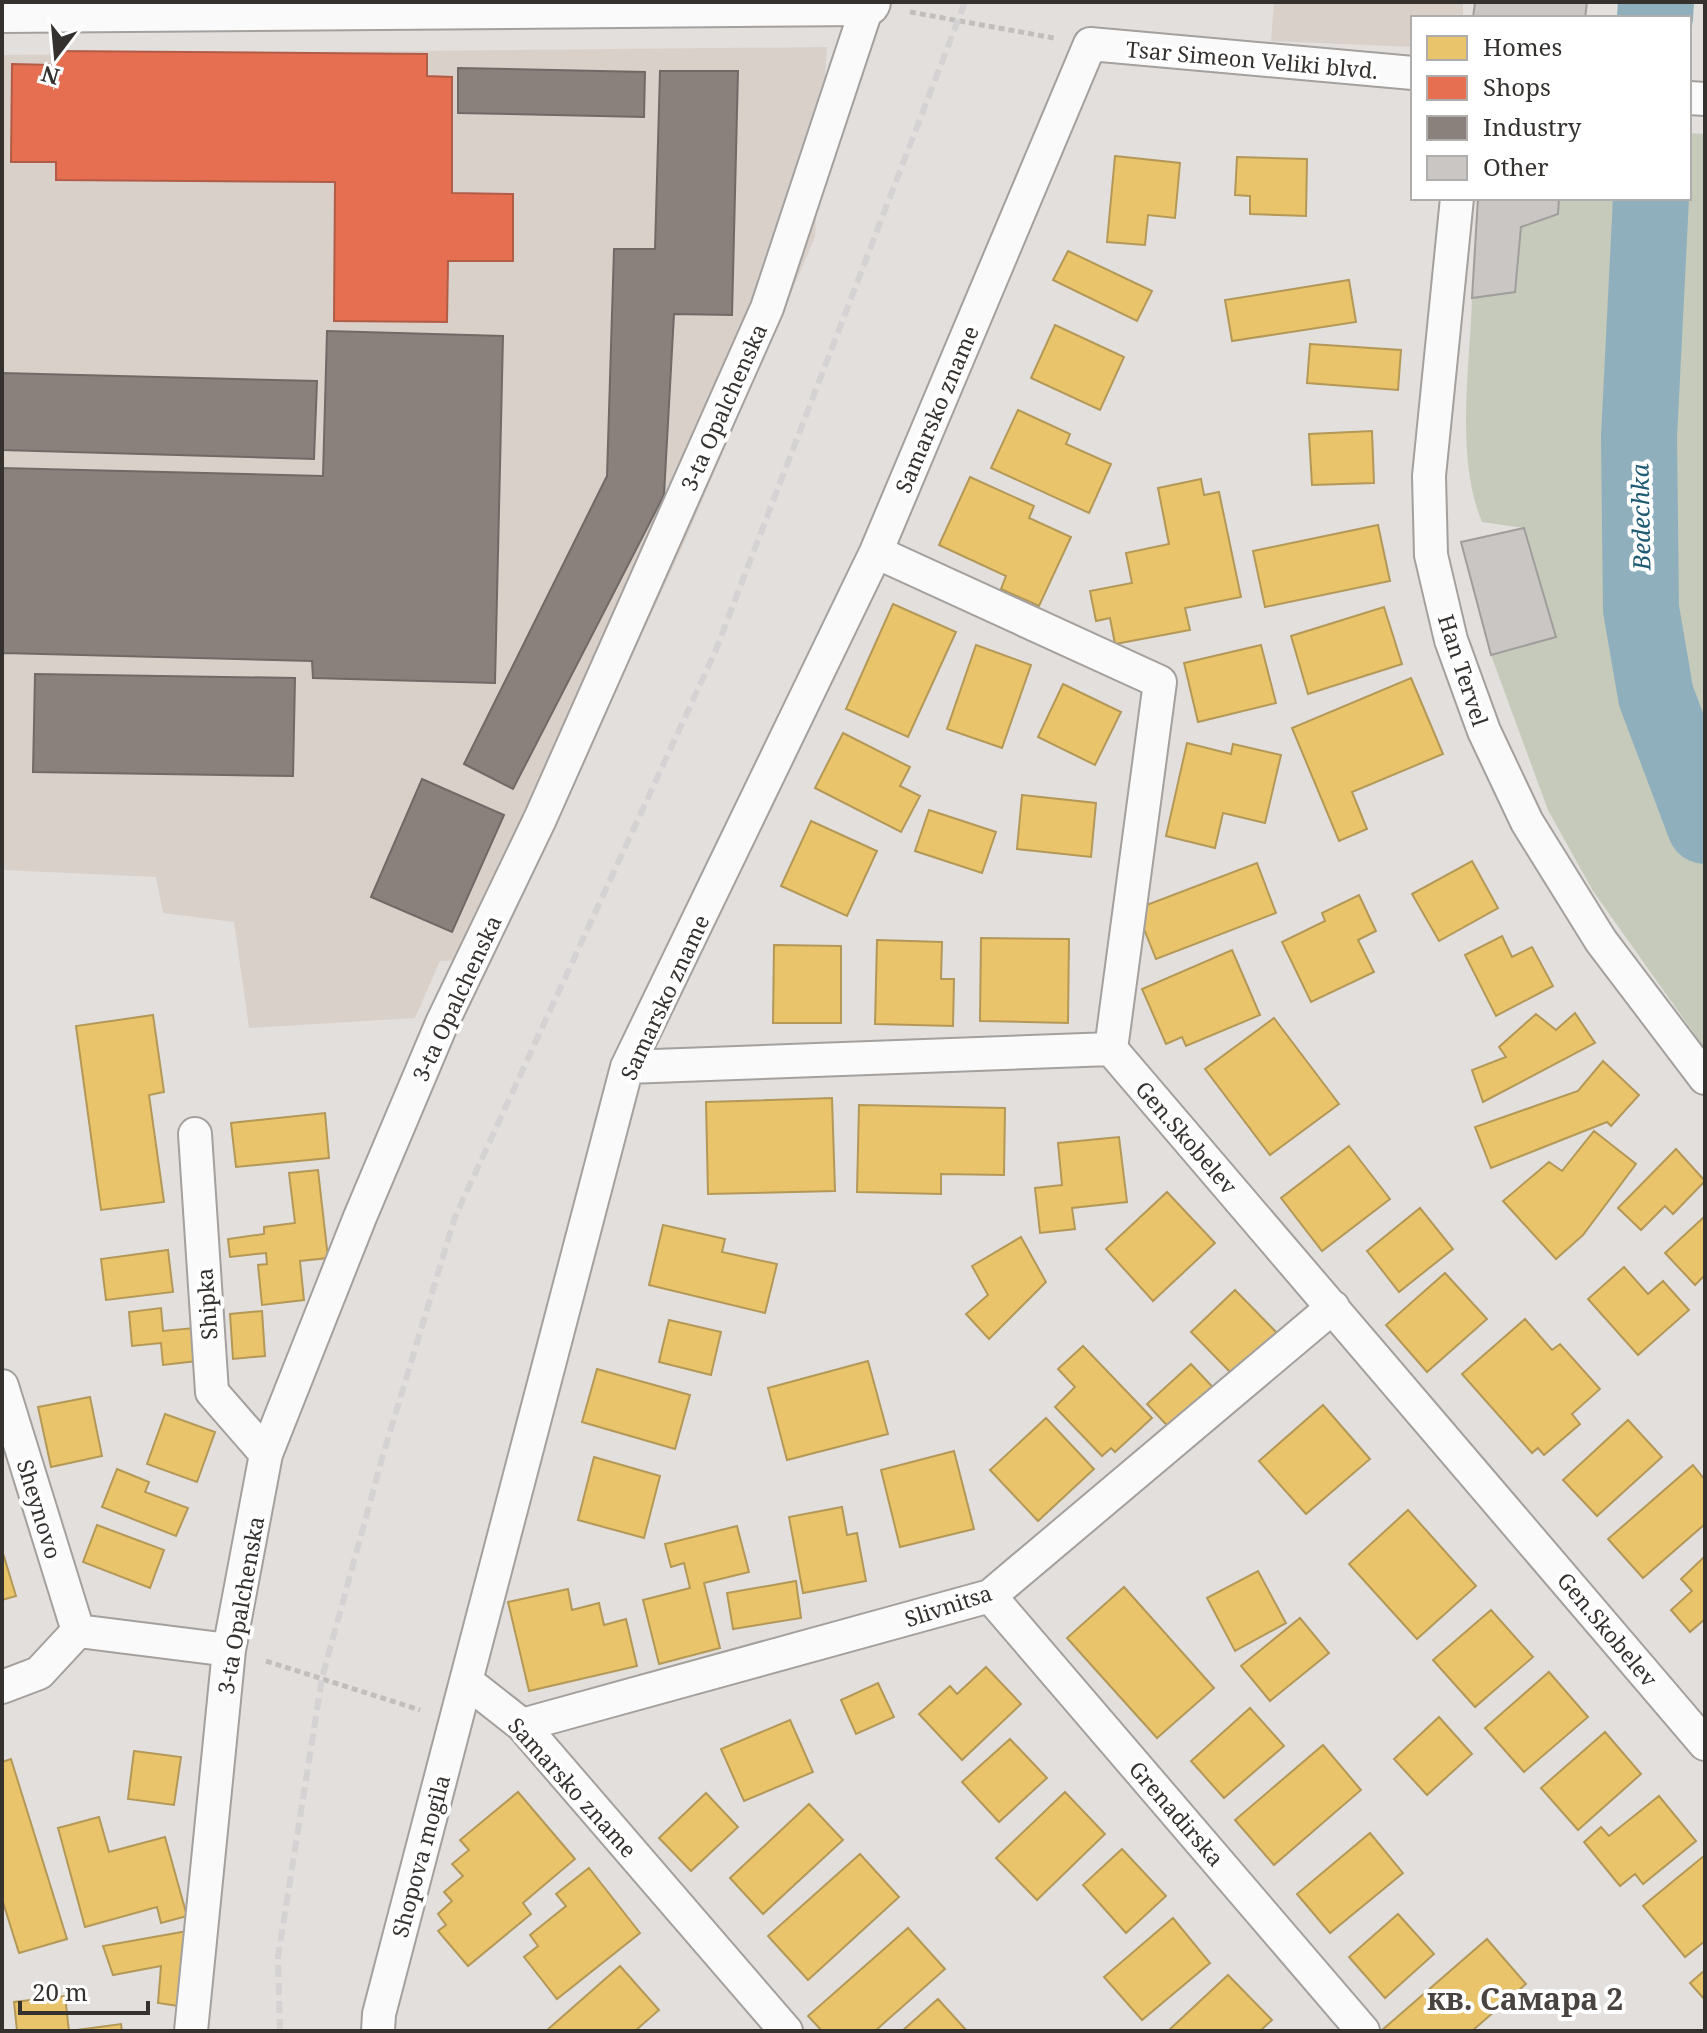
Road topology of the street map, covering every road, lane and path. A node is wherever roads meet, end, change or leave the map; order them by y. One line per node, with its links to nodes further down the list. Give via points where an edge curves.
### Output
1 (868, 3): 2 (street); 3 (path); 13 (street, 3-ta Opalchenska, via 767,308 540,819 442,1023)
2 (2, 11)
3 (1090, 44): 4 (street, Tsar Simeon Veliki blvd.); 6 (street, Samarsko zname)
4 (1411, 73)
5 (1457, 200): 9 (street, Han Tervel, via 1429,476 1431,555 1451,640 1484,731 1527,822 1601,941)
6 (876, 552): 7 (street, via 1160,682); 8 (street, Samarsko zname)
7 (1111, 1049): 8 (street); 11 (street, Gen.Skobelev)
8 (627, 1067): 17 (street, Samarsko zname)
9 (1705, 1078)
10 (195, 1134): 13 (street, Shipka, via 212,1392)
11 (1333, 1307): 14 (street, Slivnitsa); 21 (street, Gen.Skobelev)
12 (2, 1386): 15 (street, Sheynovo)
13 (266, 1454): 16 (street, 3-ta Opalchenska)
14 (990, 1596): 20 (street, Slivnitsa); 25 (street, Grenadirska)
15 (78, 1631): 16 (street); 18 (street, via 39,1673)
16 (229, 1650): 19 (path); 22 (street, 3-ta Opalchenska)
17 (466, 1681): 19 (street, Shopova mogila); 20 (street, Samarsko zname)
18 (2, 1687)
19 (455, 1722): 23 (street, Shopova mogila)
20 (522, 1725): 24 (street, Samarsko zname)
21 (1705, 1744)
22 (191, 2031)
23 (378, 2031)
24 (786, 2031)
25 (1363, 2031)

